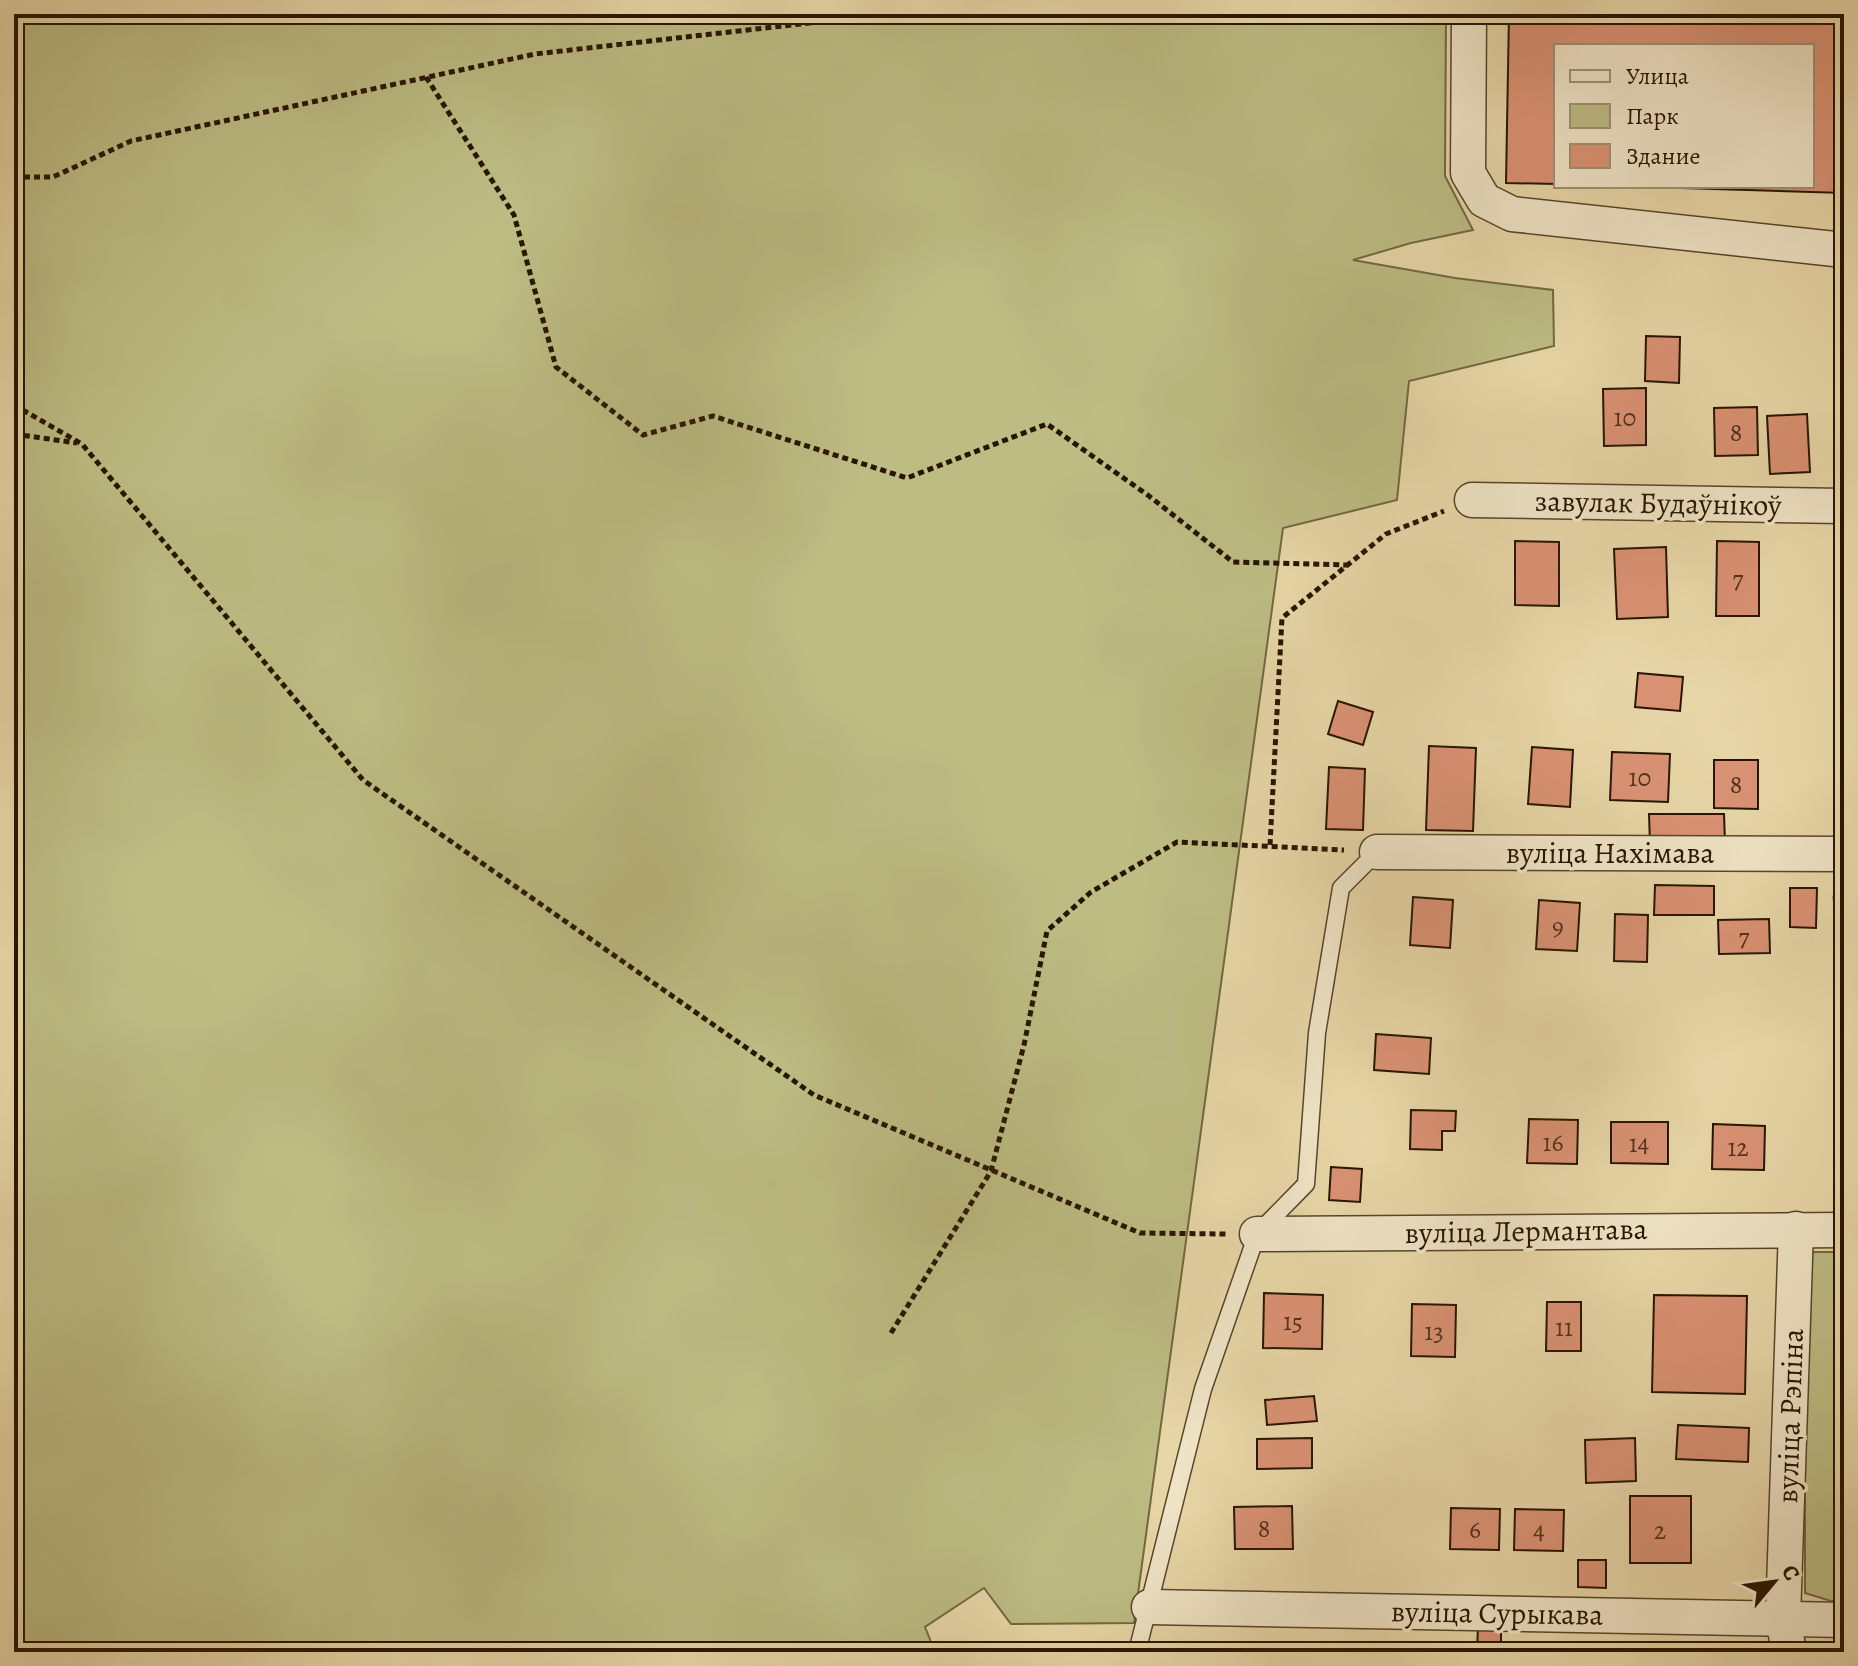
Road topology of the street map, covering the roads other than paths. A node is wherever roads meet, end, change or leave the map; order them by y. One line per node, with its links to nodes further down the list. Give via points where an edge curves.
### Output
1 (1469, 14): 2 (street, via 1468,173 1484,200 1512,214)
2 (1844, 250)
3 (1472, 500): 4 (street, завулак Будаўнікоў)
4 (1844, 506)
5 (1377, 852): 6 (street, вуліца Нахімава); 9 (lane, via 1341,888 1317,1033 1306,1184)
6 (1842, 868)
7 (1796, 1229): 8 (street, вуліца Лермантава); 9 (street, вуліца Лермантава); 11 (street, вуліца Рэпіна)
8 (1844, 1230)
9 (1257, 1234): 10 (lane, via 1203,1389)
10 (1149, 1607): 11 (street, вуліца Сурыкава); 13 (lane)
11 (1783, 1618): 12 (street, вуліца Сурыкава); 14 (street, вуліца Рэпіна)
12 (1844, 1620)
13 (1137, 1652)
14 (1789, 1652)

